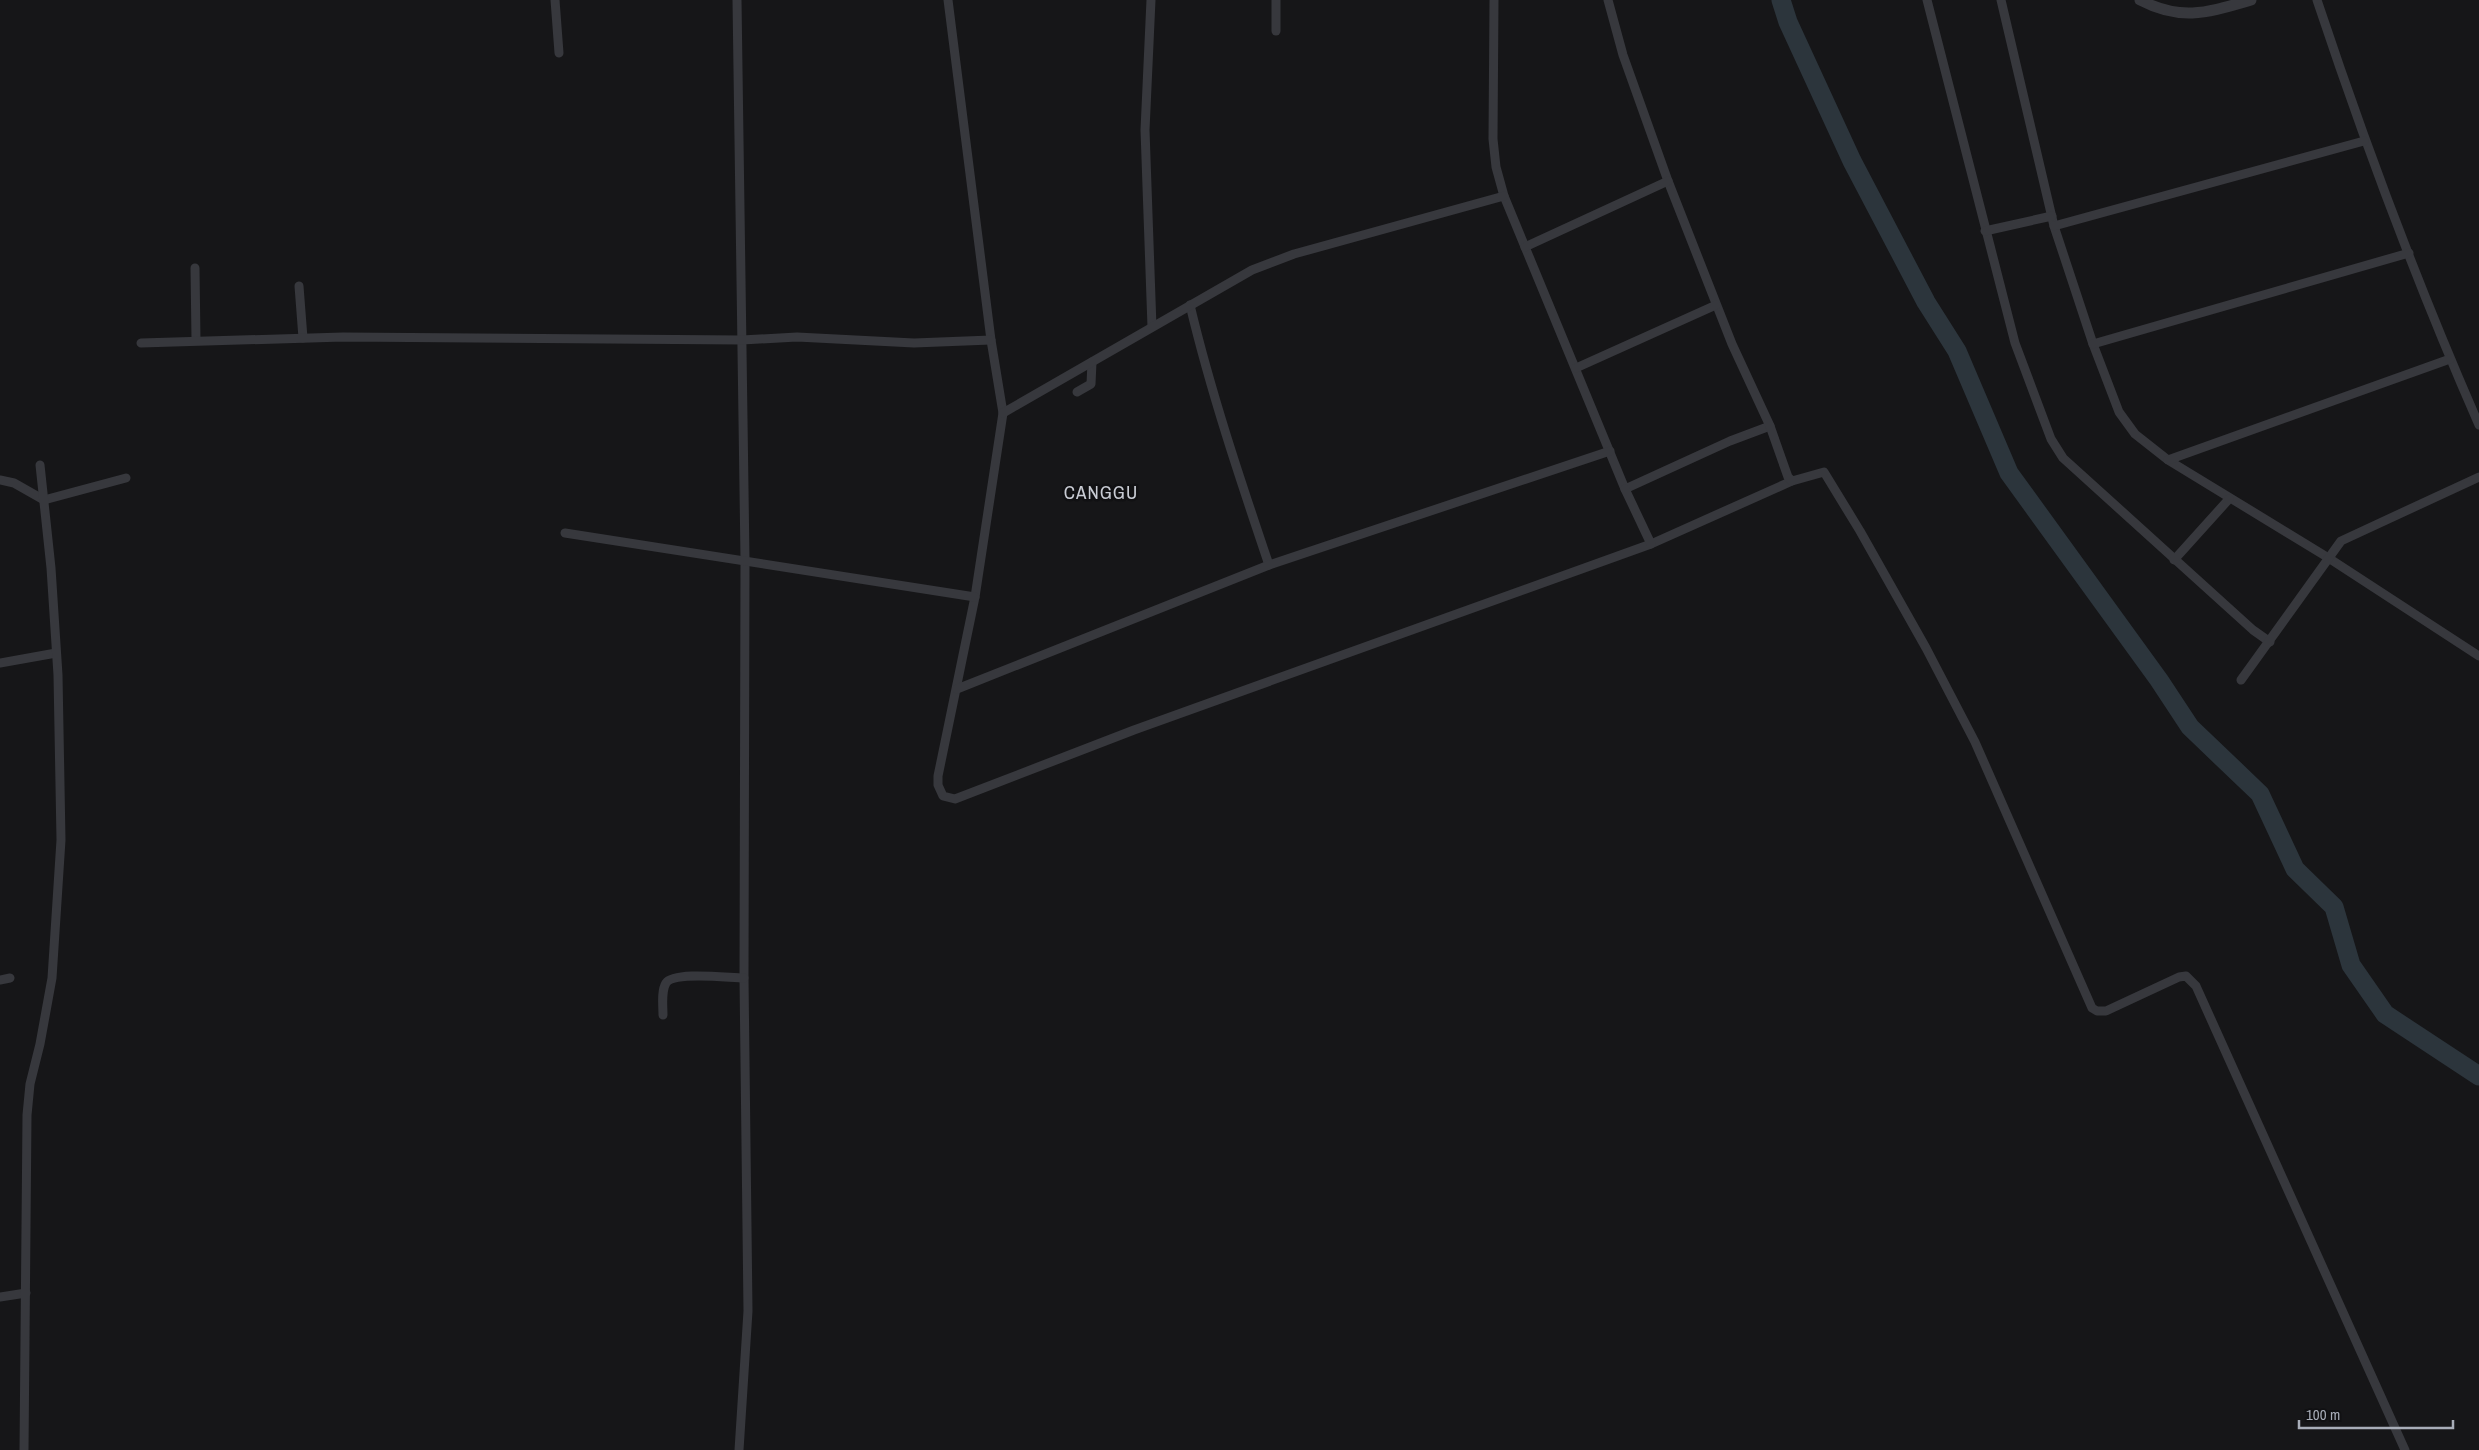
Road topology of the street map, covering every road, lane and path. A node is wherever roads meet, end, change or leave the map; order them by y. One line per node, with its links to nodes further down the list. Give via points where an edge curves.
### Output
1 (555, 0): 14 (street)
2 (738, 0): 30 (street)
3 (948, 0): 31 (street)
4 (1152, 0): 27 (street, via 1145,130)
5 (1276, 0): 13 (street)
6 (1494, 0): 17 (street, via 1493,139)
7 (1608, 0): 16 (street, via 1623,55)
8 (1926, 0): 20 (street)
9 (2001, 0): 18 (street)
10 (2140, 0): 11 (street, via 2181,14 2208,12)
11 (2251, 0)
12 (2317, 0): 15 (street)
13 (1276, 31)
14 (558, 53)
15 (2364, 141): 19 (street); 22 (street)
16 (1668, 181): 21 (street); 26 (street)
17 (1504, 196): 21 (street); 25 (street, via 1294,254 1252,270)
18 (2052, 216): 19 (street); 20 (street)
19 (2054, 226): 33 (street)
20 (1985, 231): 55 (street, via 2015,343 2052,439 2063,458)
21 (1525, 247): 36 (street)
22 (2409, 253): 33 (street); 34 (street)
23 (195, 268): 29 (street)
24 (299, 286): 28 (street)
25 (1190, 305): 27 (street); 56 (street, via 1237,472)
26 (1716, 305): 36 (street); 39 (street)
27 (1152, 327): 35 (street)
28 (303, 338): 29 (street); 30 (street)
29 (196, 340): 32 (street)
30 (742, 340): 31 (street, via 797,337 914,343); 54 (street)
31 (991, 340): 38 (street)
32 (141, 343)
33 (2093, 344): 42 (street, via 2119,412 2135,434)
34 (2450, 359): 40 (street); 42 (street)
35 (1092, 362): 37 (street, via 1092,382); 38 (street)
36 (1576, 368): 41 (street)
37 (1077, 392)
38 (1004, 414): 57 (street)
39 (1770, 426): 47 (street); 48 (street)
40 (2479, 426)
41 (1610, 450): 48 (street); 56 (street)
42 (2168, 460): 49 (street)
43 (40, 465): 50 (street)
44 (2479, 477): 53 (street, via 2351,534 2341,540)
45 (126, 478): 50 (street)
46 (0, 480): 50 (street, via 14,483)
47 (1792, 481): 52 (street); 72 (street, via 1824,472 1860,531 1975,742 2092,1008 2106,1011 2179,977 2186,976 2196,986)
48 (1625, 489): 52 (street)
49 (2229, 499): 53 (street); 55 (street)
50 (44, 500): 59 (street)
51 (565, 533): 54 (street)
52 (1651, 544): 63 (street, via 1134,730 955,799 943,796 938,776)
53 (2328, 557): 58 (street); 60 (street)
54 (745, 560): 57 (street); 65 (street)
55 (2174, 560): 58 (street)
56 (1269, 565): 63 (street)
57 (975, 597): 63 (street)
58 (2270, 642): 62 (street)
59 (56, 653): 61 (street); 68 (street, via 61,840 52,978 30,1084 27,1115)
60 (2479, 656)
61 (0, 663)
62 (2241, 680)
63 (957, 689)
64 (10, 978): 66 (street)
65 (744, 978): 67 (street, via 682,976 671,979 664,987); 71 (street, via 748,1311)
66 (0, 980)
67 (663, 1015)
68 (26, 1293): 69 (street); 70 (street)
69 (0, 1297)
70 (24, 1450)
71 (739, 1450)
72 (2405, 1450)

